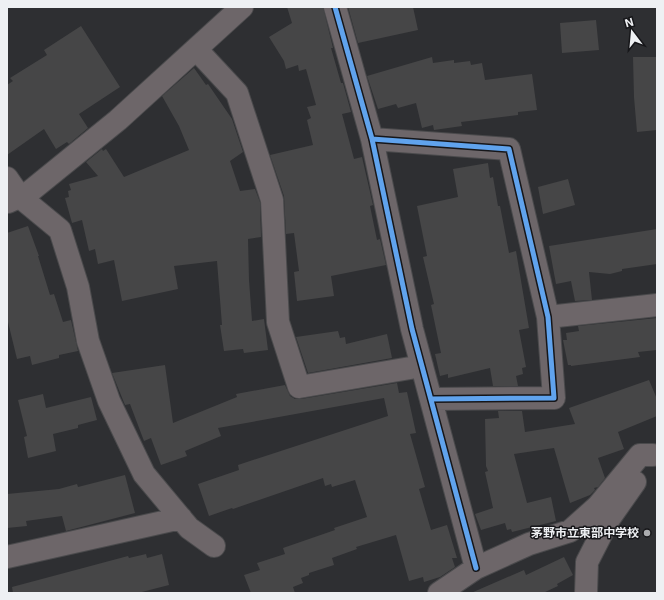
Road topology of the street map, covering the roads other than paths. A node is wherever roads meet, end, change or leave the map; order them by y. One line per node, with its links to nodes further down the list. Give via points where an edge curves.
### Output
1 (242, 7): 3 (street)
2 (335, 7): 4 (street)
3 (196, 49): 6 (street, via 118,120 28,194); 9 (street, via 237,93 272,200 278,322 299,387)
4 (372, 139): 8 (street, via 509,149); 9 (street)
5 (7, 178): 6 (street)
6 (14, 199): 12 (street, via 60,230 78,287 88,341 109,401 144,474)
7 (657, 305): 8 (street)
8 (548, 317): 10 (street, via 554,398)
9 (422, 366): 10 (street)
10 (432, 399): 15 (street)
11 (655, 452): 15 (street, via 640,455 598,506 570,532 529,544); 17 (street, via 609,519 586,562)
12 (181, 518): 13 (street, via 189,528); 14 (street)
13 (214, 546)
14 (7, 557)
15 (476, 568): 16 (street)
16 (439, 593)
17 (586, 593)

